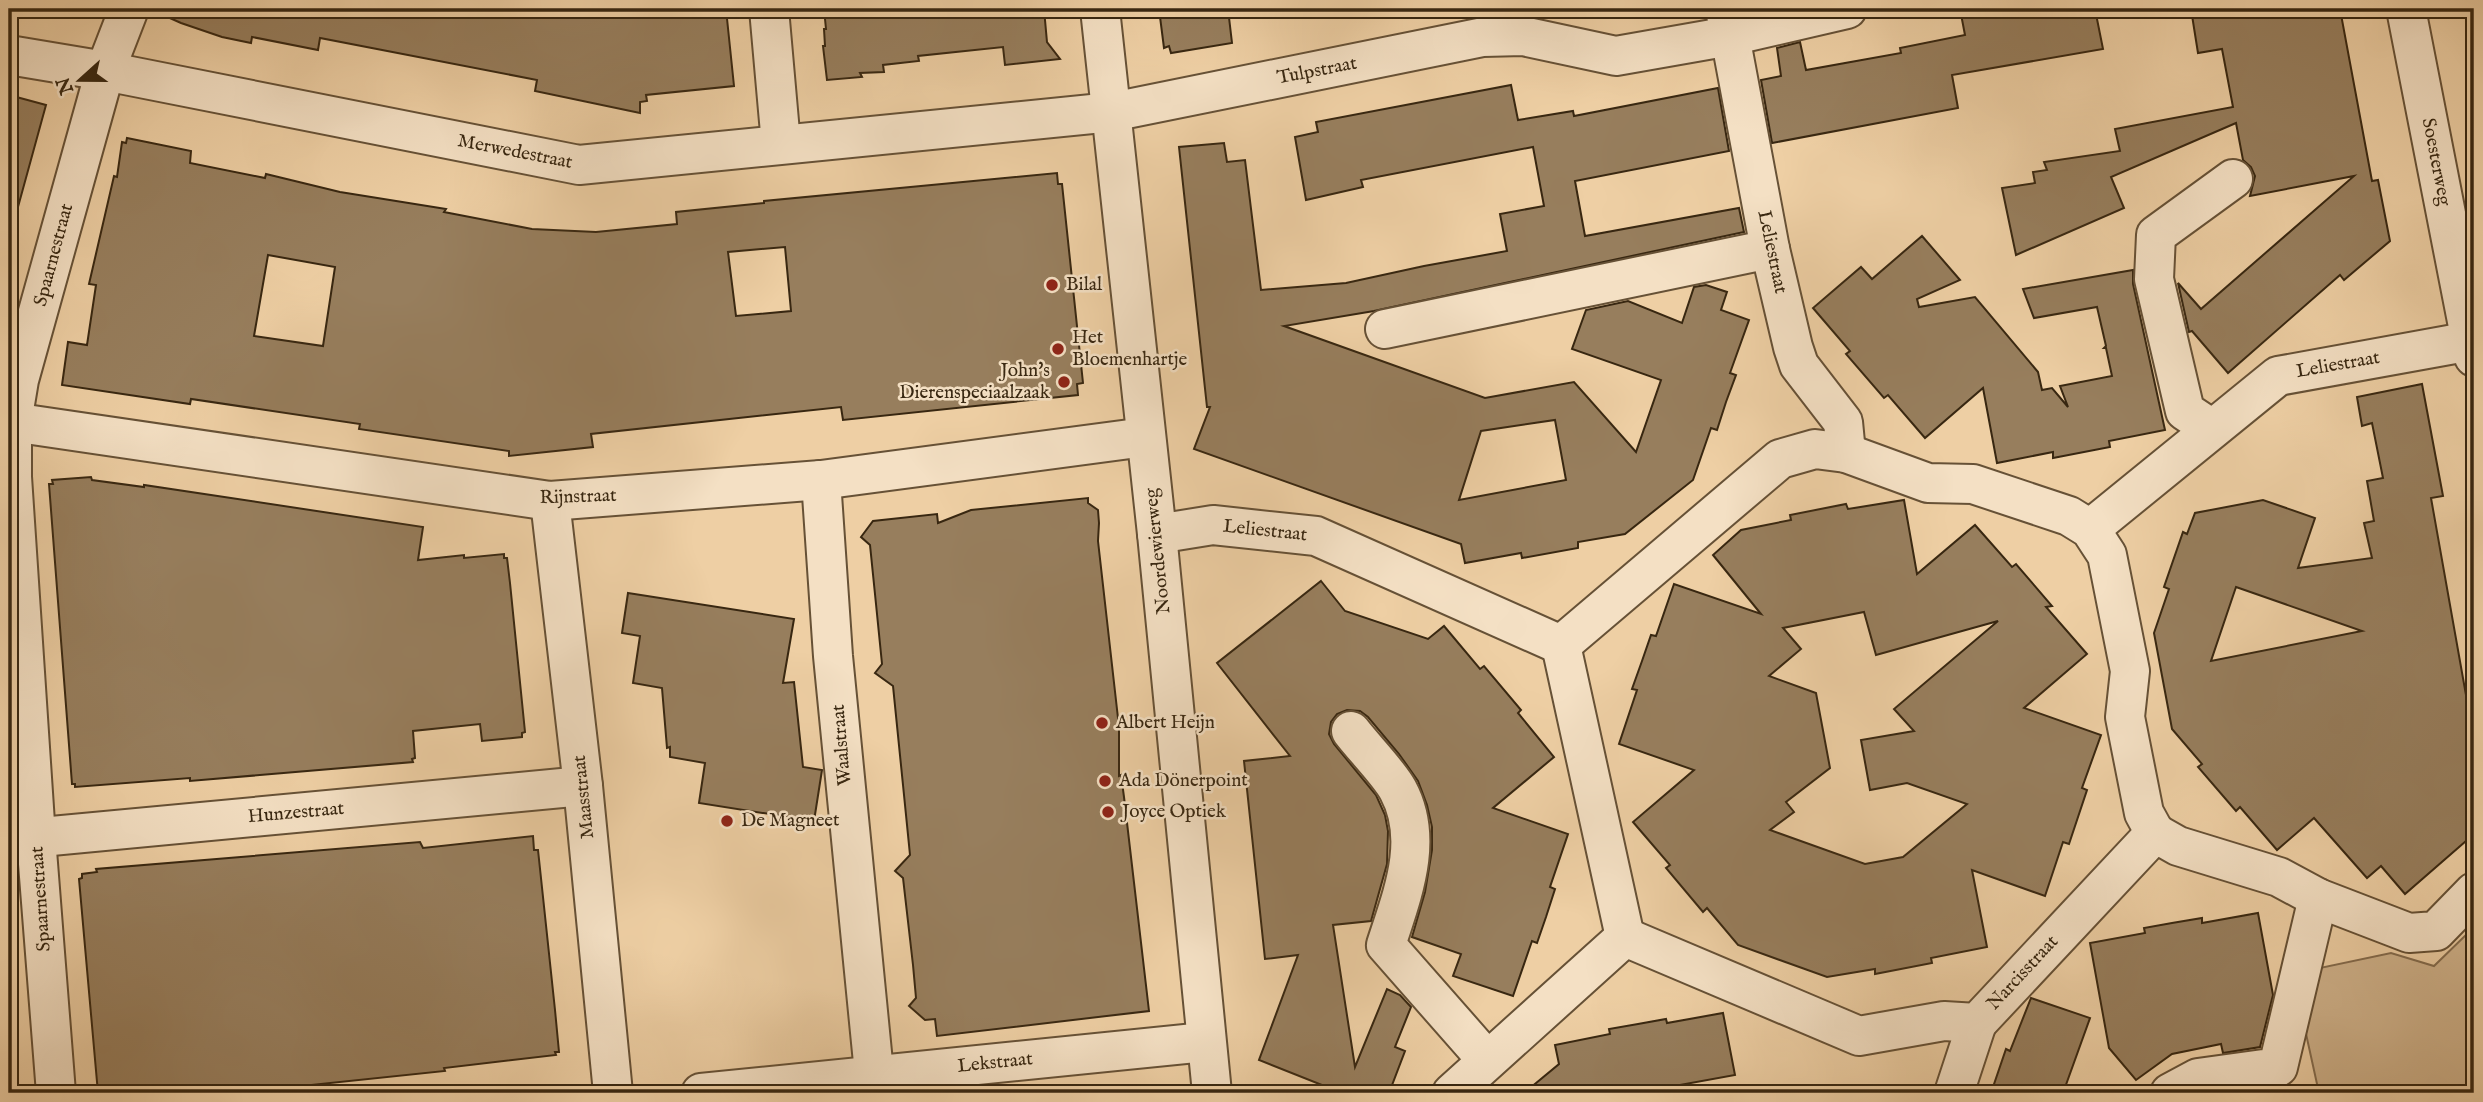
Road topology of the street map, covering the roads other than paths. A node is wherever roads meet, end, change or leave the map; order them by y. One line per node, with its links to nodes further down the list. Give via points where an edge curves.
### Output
1 (129, 9): 9 (street, Spaarnestraat)
2 (769, 9): 11 (street)
3 (1100, 9): 10 (street, Noordewierweg)
4 (1847, 9): 6 (street, Tulpstraat)
5 (2406, 9): 15 (street, Soesterweg)
6 (1728, 22): 7 (street, Tulpstraat, via 1616,55); 13 (street, Leliestraat)
7 (1521, 23): 10 (street, Tulpstraat, via 1483,37)
8 (9, 55): 9 (street, Merwedestraat)
9 (105, 71): 11 (street, Merwedestraat, via 579,165); 16 (street, Spaarnestraat, via 19,380)
10 (1112, 112): 11 (street, Merwedestraat); 18 (street, Noordewierweg)
11 (781, 144)
12 (2233, 179): 17 (street, via 2156,235 2154,279 2185,411)
13 (1770, 249): 14 (street); 19 (street, Leliestraat, via 1799,365 1843,422)
14 (1385, 329)
15 (2473, 349): 17 (street, Leliestraat, via 2278,376)
16 (12, 422): 21 (street, Rijnstraat); 28 (street, Spaarnestraat)
17 (2212, 429): 22 (street, Leliestraat)
18 (1145, 437): 20 (street, Rijnstraat); 23 (street, Noordewierweg)
19 (1846, 453): 22 (street, via 1928,483 1973,484 2069,516); 24 (street, via 1815,449 1780,458)
20 (821, 480): 21 (street, Rijnstraat); 36 (street, Waalstraat)
21 (550, 501): 26 (street, Maasstraat)
22 (2090, 528): 27 (street, via 2107,555 2130,671 2124,717 2144,813)
23 (1157, 534): 24 (street, Leliestraat, via 1213,525 1317,536); 33 (street, Noordewierweg)
24 (1561, 645): 31 (street)
25 (1350, 731): 34 (street, via 1398,789 1410,827 1409,870 1386,945)
26 (583, 786): 28 (street, Hunzestraat); 38 (street, Maasstraat)
27 (2155, 833): 30 (street, via 2178,846 2279,877); 32 (street, Narcisstraat)
28 (22, 839): 37 (street, Spaarnestraat)
29 (2474, 892): 30 (street, via 2436,931 2409,933)
30 (2318, 898): 35 (street)
31 (1625, 937): 32 (street, Narcisstraat, via 1859,1037 1944,1021); 34 (street)
32 (1977, 1023): 42 (street)
33 (1205, 1042): 36 (street, Lekstraat); 40 (street, Noordewierweg)
34 (1487, 1060): 41 (street)
35 (2281, 1080): 43 (street, via 2198,1078)
36 (874, 1084): 39 (street, Lekstraat)
37 (56, 1093)
38 (613, 1093)
39 (701, 1093)
40 (1212, 1093)
41 (1452, 1093)
42 (1954, 1093)
43 (2170, 1093)

